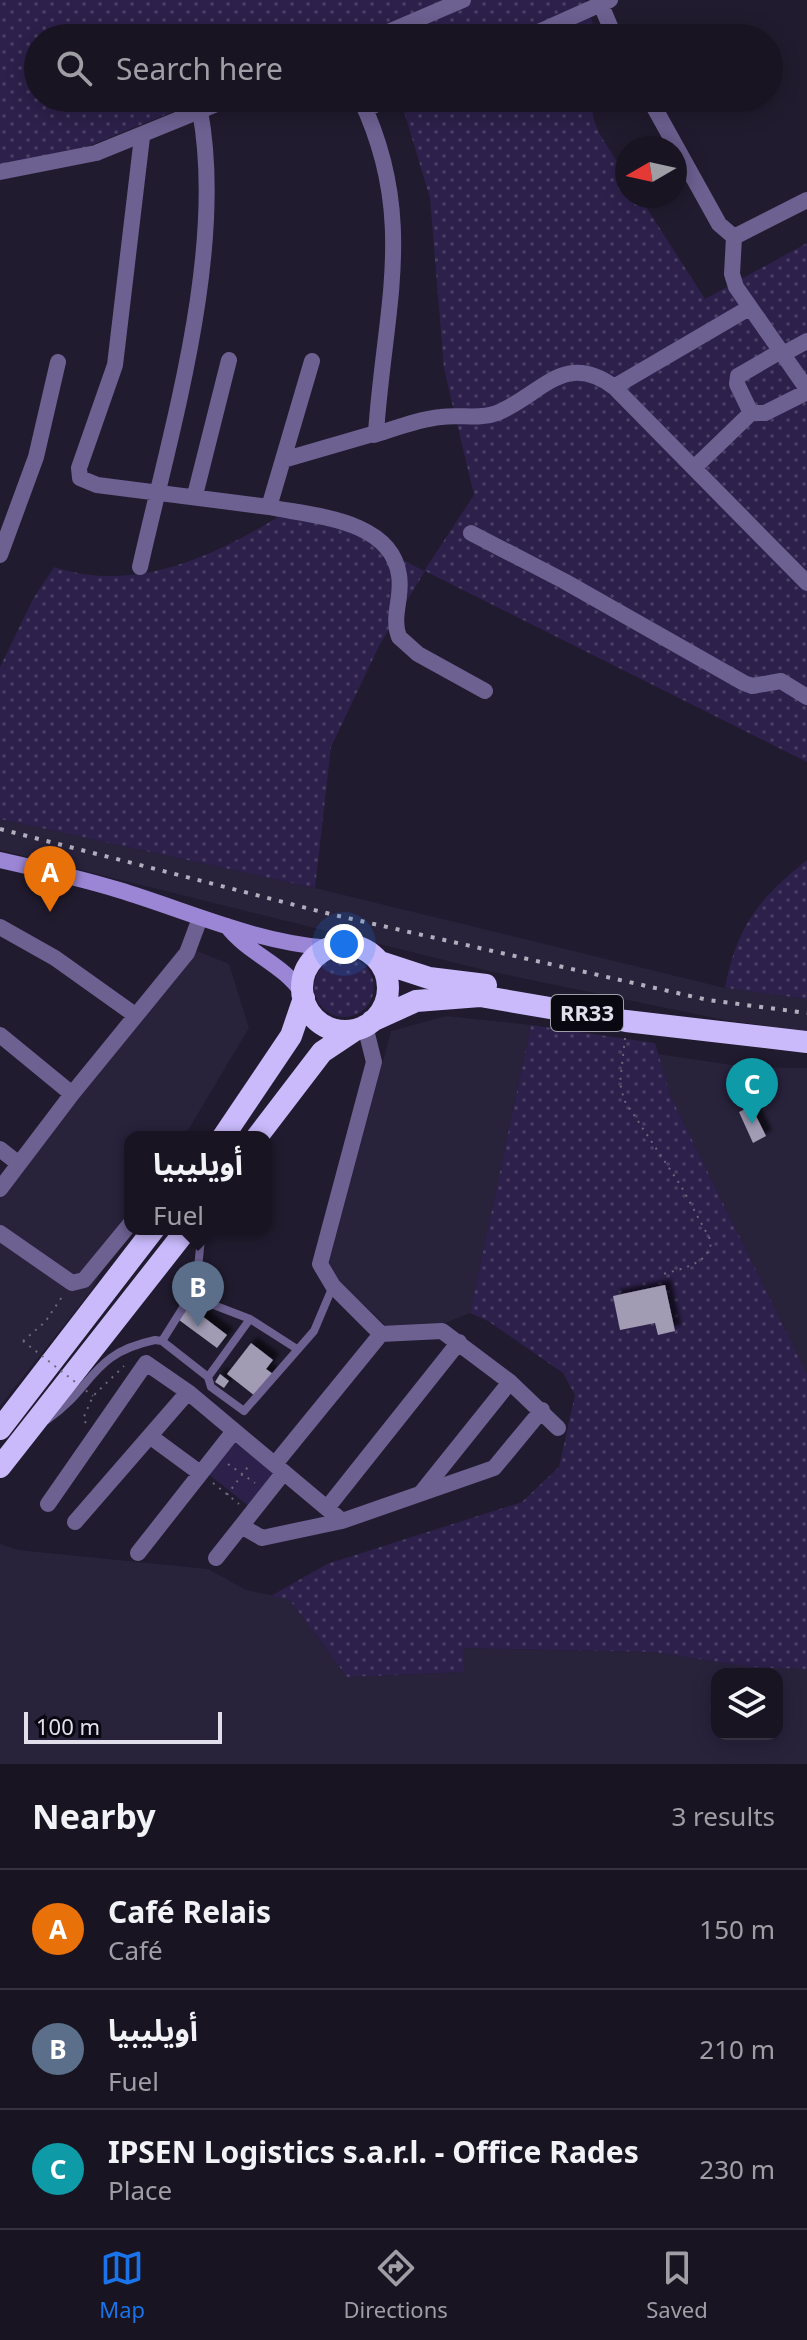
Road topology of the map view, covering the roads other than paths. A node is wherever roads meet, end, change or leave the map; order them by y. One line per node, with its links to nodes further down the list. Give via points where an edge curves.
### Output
1 (463, 0): 3 (street)
2 (603, 1): 4 (street); 5 (street)
3 (407, 24)
4 (555, 24)
5 (610, 24)
6 (198, 112): 10 (street)
7 (200, 112): 26 (street, via 208,187 200,270)
8 (365, 112): 23 (street, via 395,220 395,265)
9 (657, 112): 13 (street, via 719,224)
10 (142, 137): 11 (street, via 47,165); 26 (street, via 115,365 79,468 86,482)
11 (0, 172)
12 (807, 200): 13 (street)
13 (734, 237): 14 (street, via 733,278)
14 (749, 308): 16 (street); 20 (street)
15 (807, 341): 16 (street)
16 (782, 353): 21 (street); 22 (street, via 737,378)
17 (229, 360): 27 (street)
18 (312, 361): 24 (street)
19 (58, 362): 30 (street, via 36,457)
20 (614, 387): 23 (street, via 587,372 567,374 498,413 439,417); 25 (street)
21 (807, 390): 22 (street, via 765,413)
22 (751, 413): 25 (street)
23 (374, 435): 24 (street)
24 (283, 460): 28 (street)
25 (695, 467): 32 (street)
26 (156, 494): 27 (street); 31 (street)
27 (195, 495): 28 (street)
28 (269, 507): 33 (street, via 354,525 372,534 397,565 399,637 418,654)
29 (471, 533): 34 (street, via 744,683 781,681)
30 (0, 555)
31 (140, 567)
32 (807, 583)
33 (485, 691)
34 (807, 697)
35 (0, 860): 36 (main road, RR33, via 119,890)
36 (200, 918): 37 (main road, RR33); 42 (street, via 187,953)
37 (227, 926): 39 (main road, RR33); 41 (main road, RR33, via 237,939 293,978)
38 (0, 927): 42 (street, via 55,958)
39 (330, 948): 40 (highway, RR33, via 357,947); 41 (highway, via 305,972)
40 (380, 962): 43 (highway, via 388,987 386,1000); 44 (highway, RR33, via 429,978)
41 (304, 996): 43 (highway, RR33, via 320,1023 338,1030); 48 (highway, via 291,1036)
42 (135, 1015): 47 (street)
43 (365, 1026): 46 (highway, RR33, via 416,1001 480,996 626,1021); 51 (highway, via 322,1052); 60 (street, via 374,1062 320,1264)
44 (807, 1032)
45 (0, 1035): 47 (street)
46 (807, 1042)
47 (72, 1094): 53 (street)
48 (255, 1096): 49 (street); 50 (highway)
49 (218, 1131)
50 (228, 1131)
51 (262, 1131)
52 (0, 1149): 53 (street)
53 (19, 1164): 54 (street)
54 (0, 1189)
55 (124, 1231): 56 (street, via 84,1280 72,1283)
56 (0, 1233)
57 (149, 1235): 72 (highway)
58 (182, 1235): 73 (highway)
59 (201, 1235): 61 (lane)
60 (333, 1286): 63 (street); 66 (lane, via 314,1331)
61 (196, 1287): 62 (lane, via 211,1304); 64 (lane)
62 (250, 1319): 66 (lane); 67 (lane)
63 (381, 1334): 65 (street, via 442,1331); 77 (street)
64 (162, 1341): 67 (lane); 73 (lane, via 111,1354 70,1403)
65 (459, 1342): 68 (street); 81 (street)
66 (297, 1349): 67 (lane, via 244,1411 211,1387)
67 (208, 1377)
68 (510, 1382): 70 (street); 79 (street)
69 (188, 1392): 74 (street); 75 (street); 80 (street, via 146,1363)
70 (542, 1410): 71 (street); 79 (street, via 494,1468)
71 (558, 1428)
72 (0, 1429)
73 (32, 1431): 76 (highway)
74 (234, 1431): 77 (street); 78 (street)
75 (151, 1437): 78 (street); 84 (street)
76 (0, 1467)
77 (280, 1468): 81 (street); 82 (street)
78 (200, 1473): 85 (street)
79 (420, 1494): 83 (street)
80 (48, 1504)
81 (327, 1508): 83 (street)
82 (248, 1520): 83 (street, via 262,1538); 86 (street)
83 (342, 1521)
84 (75, 1522)
85 (138, 1553)
86 (216, 1558)

